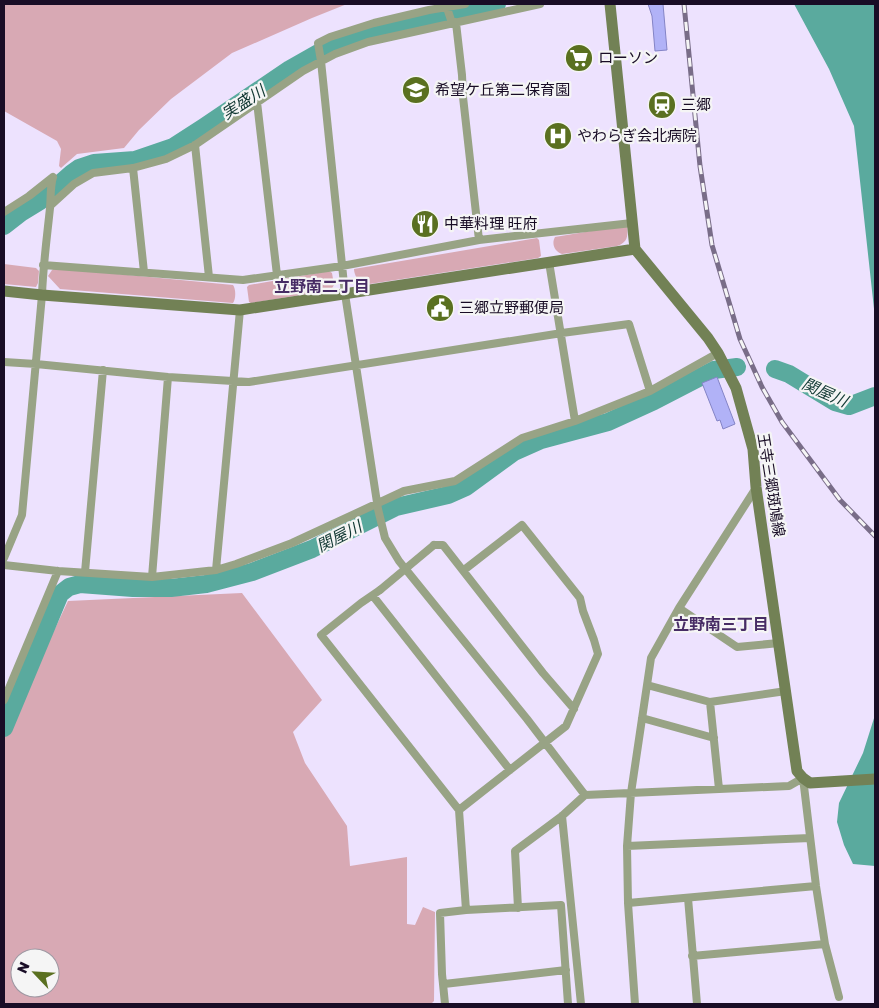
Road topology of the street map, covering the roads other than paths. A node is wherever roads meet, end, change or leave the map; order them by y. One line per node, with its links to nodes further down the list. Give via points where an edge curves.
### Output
1 (465, 4): 4 (street)
2 (540, 4): 5 (street)
3 (610, 4): 12 (main road)
4 (447, 8): 5 (street); 6 (street, via 342,32 318,43)
5 (453, 22): 6 (street, via 368,42); 13 (street, via 462,75)
6 (321, 59): 7 (street); 17 (street)
7 (257, 102): 8 (street); 19 (street)
8 (195, 145): 9 (street); 20 (street)
9 (133, 168): 10 (street, via 93,172); 18 (street)
10 (51, 202): 11 (street, via 53,177); 16 (street)
11 (4, 212)
12 (632, 223): 13 (street); 14 (main road)
13 (479, 240): 17 (street)
14 (635, 249): 15 (main road); 27 (main road, 王寺三郷斑鳩線, via 708,338)
15 (549, 262): 22 (main road); 25 (street)
16 (43, 265): 18 (street); 23 (street)
17 (342, 266): 19 (street); 22 (street)
18 (144, 272): 20 (street)
19 (277, 276): 20 (street, via 242,280)
20 (209, 278)
21 (4, 291): 23 (main road)
22 (345, 294): 24 (main road); 29 (street)
23 (42, 295): 24 (main road); 28 (street)
24 (240, 310): 32 (street)
25 (562, 333): 29 (street); 33 (street, via 629,324); 34 (street)
26 (4, 362): 28 (street)
27 (723, 363): 33 (street); 35 (main road, 王寺三郷斑鳩線, via 736,388 753,449)
28 (36, 364): 30 (street); 37 (street, via 22,515)
29 (357, 365): 32 (street, via 249,382); 36 (street)
30 (103, 370): 31 (street); 42 (street)
31 (168, 377): 32 (street); 43 (street)
32 (233, 381): 39 (street)
33 (650, 392): 34 (street)
34 (576, 421): 36 (street, via 522,438 455,481 404,491)
35 (756, 487): 45 (street); 46 (main road, 王寺三郷斑鳩線)
36 (378, 507): 39 (street); 54 (street, via 385,538 399,561)
37 (4, 558)
38 (4, 565): 41 (street)
39 (216, 570): 43 (street)
40 (464, 570): 44 (street, bridge, via 444,545 434,545); 51 (street); 51 (street, via 522,525 528,532 580,598 598,654)
41 (58, 571): 42 (street); 49 (street)
42 (85, 572): 43 (street)
43 (152, 577)
44 (373, 596): 55 (street); 61 (street, via 321,635)
45 (679, 608): 46 (street, via 737,647); 47 (street, via 651,658)
46 (779, 643): 48 (main road, 王寺三郷斑鳩線)
47 (647, 685): 50 (street); 52 (street)
48 (786, 691): 50 (street); 56 (main road, 王寺三郷斑鳩線, via 797,771)
49 (4, 700)
50 (710, 702): 53 (street)
51 (574, 709): 54 (street, via 566,726)
52 (642, 718): 53 (street); 59 (street)
53 (714, 738): 58 (street)
54 (545, 742): 55 (street); 60 (street)
55 (510, 770): 61 (street)
56 (802, 778): 57 (main road, via 818,784); 58 (street, via 789,786); 63 (street)
57 (875, 779)
58 (719, 789): 59 (street)
59 (631, 793): 60 (street); 64 (street)
60 (585, 795): 62 (street)
61 (458, 810): 69 (street)
62 (562, 816): 68 (street, via 515,851); 77 (street)
63 (810, 838): 64 (street); 65 (street)
64 (627, 846): 67 (street)
65 (816, 886): 66 (street); 70 (street)
66 (688, 898): 67 (street); 71 (street)
67 (628, 903): 78 (street)
68 (518, 908): 69 (street); 72 (street, via 561,906)
69 (466, 910): 73 (street, via 440,913)
70 (825, 944): 71 (street); 74 (street)
71 (692, 956): 79 (street)
72 (566, 970): 73 (street); 76 (street)
73 (444, 984): 75 (street)
74 (840, 997)
75 (445, 1004)
76 (568, 1004)
77 (581, 1004)
78 (635, 1004)
79 (697, 1004)

